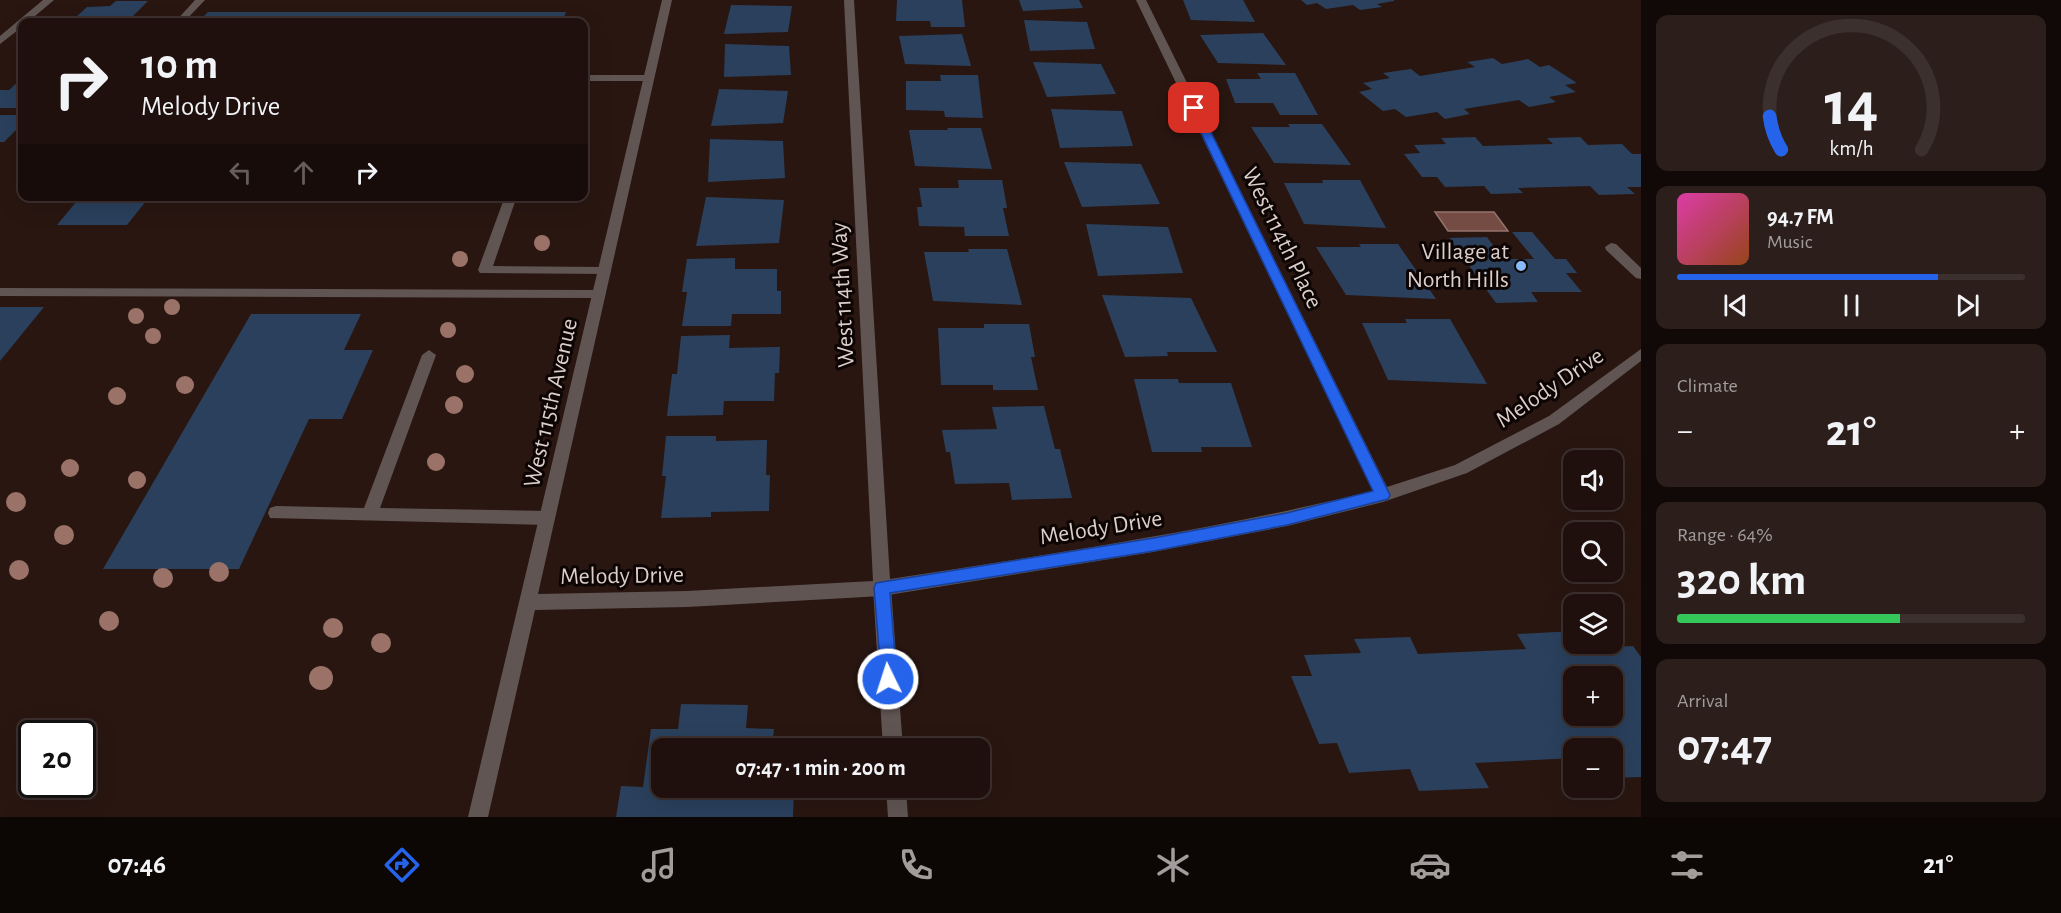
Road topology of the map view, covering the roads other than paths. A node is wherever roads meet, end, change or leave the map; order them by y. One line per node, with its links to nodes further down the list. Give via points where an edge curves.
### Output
1 (49, 0): 6 (street)
2 (200, 0): 7 (street)
3 (667, 0): 11 (street, West 115th Avenue)
4 (849, 0): 24 (street, West 114th Way)
5 (1141, 0): 20 (street, West 114th Place)
6 (27, 18)
7 (183, 18)
8 (18, 26): 9 (street)
9 (0, 41)
10 (588, 78): 11 (street)
11 (648, 78): 14 (street, West 115th Avenue)
12 (509, 201): 14 (street, via 485,270)
13 (1611, 247): 15 (street)
14 (604, 271): 17 (street, West 115th Avenue)
15 (1641, 275)
16 (0, 292): 17 (street)
17 (599, 294): 23 (street, West 115th Avenue)
18 (1641, 354): 20 (street, Melody Drive, via 1554,420 1502,449 1461,469)
19 (429, 356): 22 (street)
20 (1383, 495): 24 (street, Melody Drive, via 1154,545)
21 (276, 513): 22 (street)
22 (370, 514): 23 (street)
23 (547, 518): 25 (street, West 115th Avenue)
24 (882, 588): 25 (street, Melody Drive, via 687,599); 26 (street, West 114th Way)
25 (528, 602): 28 (street, West 115th Avenue)
26 (892, 738)
27 (897, 798): 29 (street)
28 (478, 817)
29 (898, 817)

